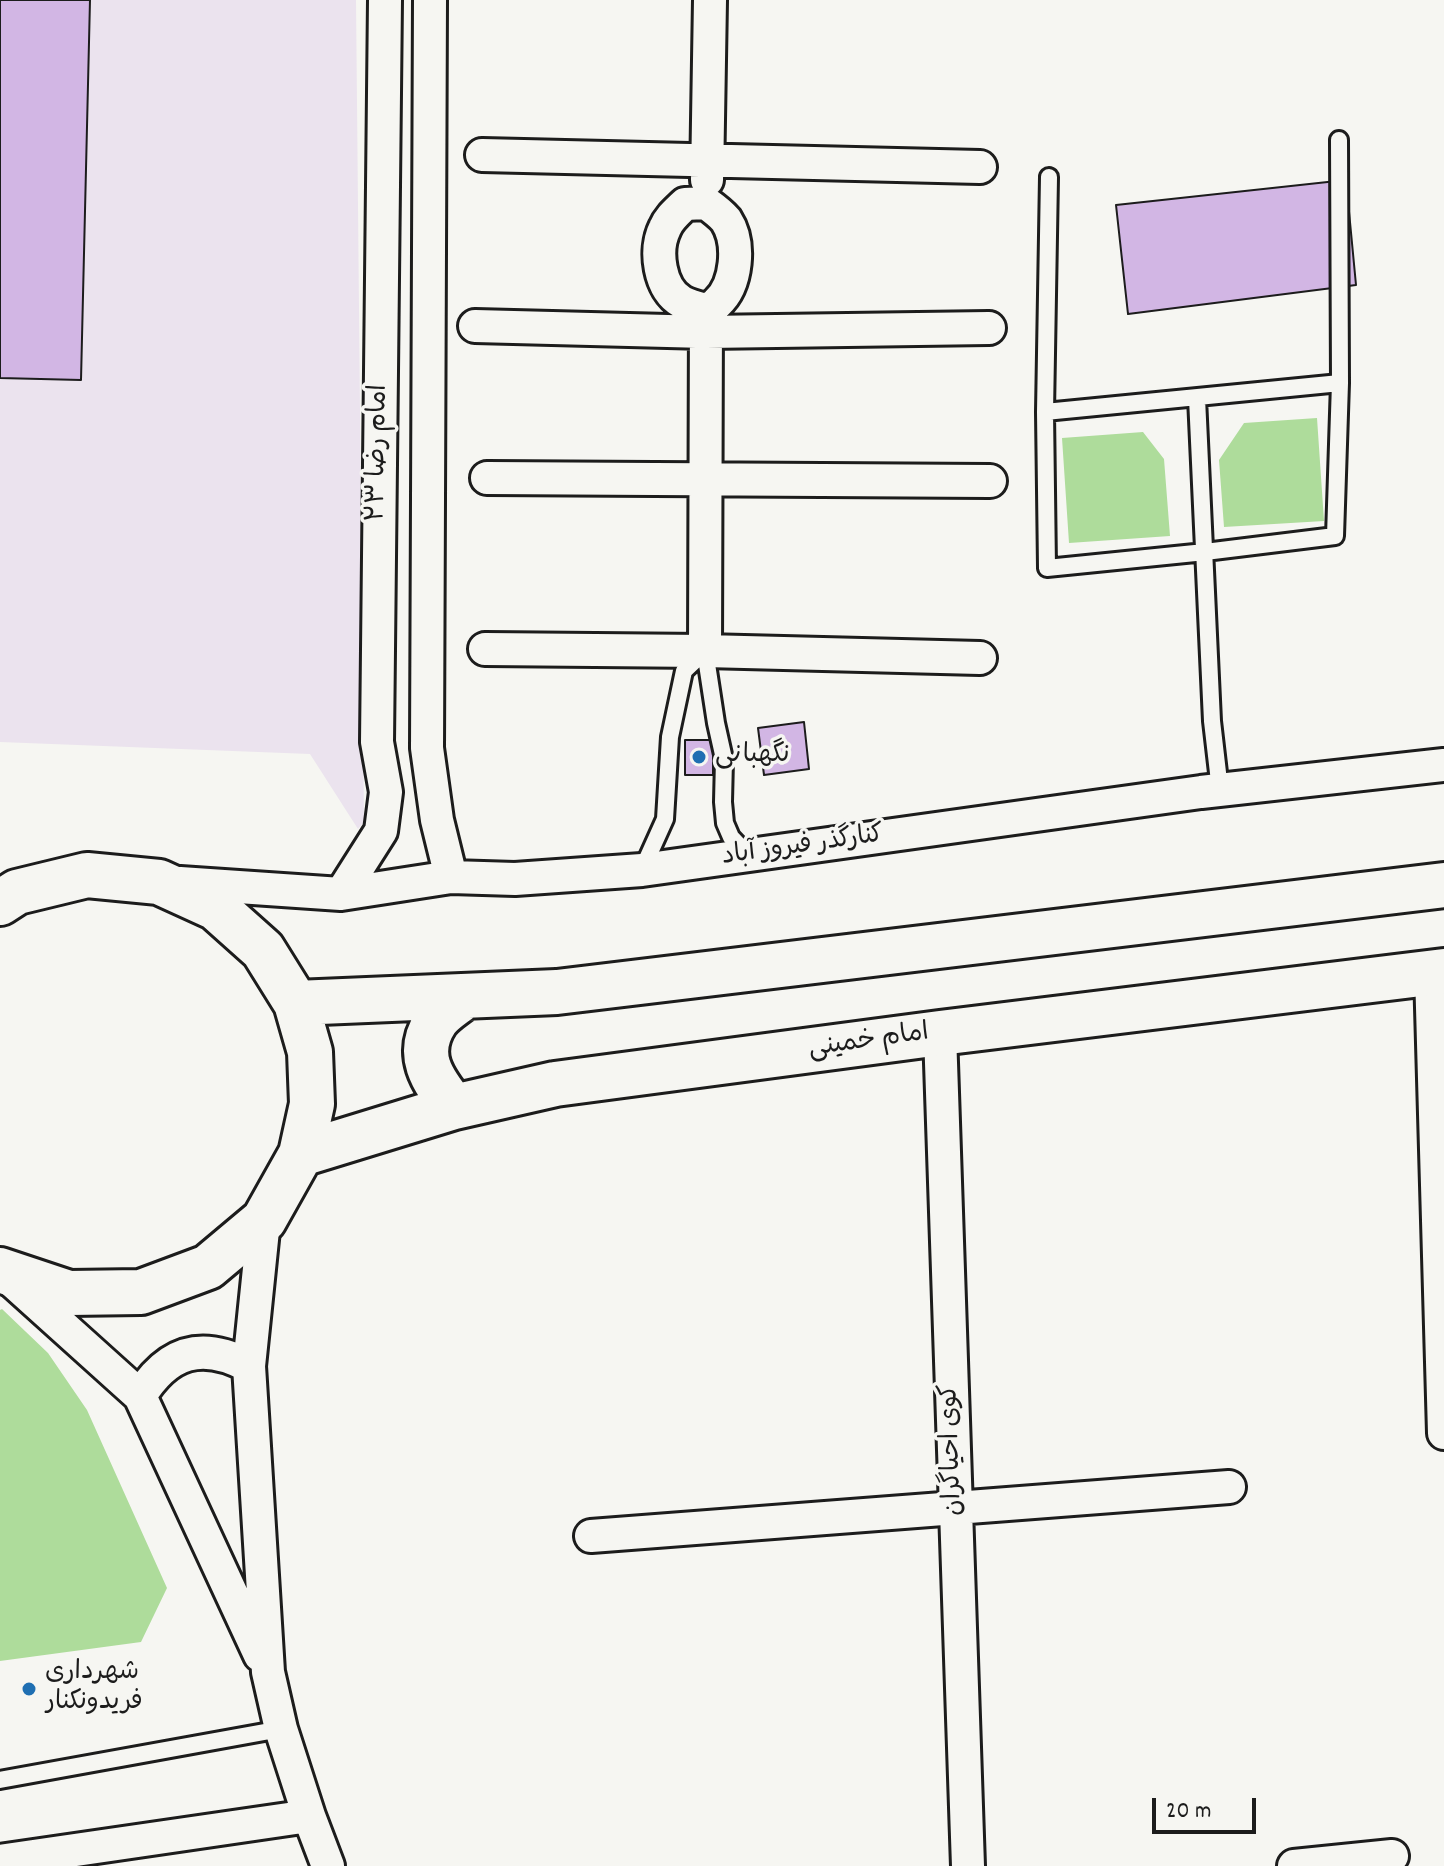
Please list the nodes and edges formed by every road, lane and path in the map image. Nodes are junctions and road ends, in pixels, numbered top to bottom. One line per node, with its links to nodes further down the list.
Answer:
1 (385, 0): 30 (street, امام رضا ۲۳)
2 (430, 0): 27 (street, امام رضا ۲۳)
3 (710, 0): 6 (street)
4 (1339, 140): 13 (lane)
5 (482, 155): 6 (street)
6 (707, 160): 7 (street); 9 (street)
7 (980, 167)
8 (1049, 177): 15 (lane)
9 (706, 203): 10 (street); 10 (street)
10 (706, 321): 11 (street); 12 (street); 17 (street)
11 (475, 326)
12 (989, 328)
13 (1340, 383): 14 (lane); 19 (lane)
14 (1197, 398): 15 (lane); 19 (lane)
15 (1045, 412): 19 (lane)
16 (487, 478): 17 (street)
17 (706, 479): 18 (street); 21 (street)
18 (990, 481)
19 (1205, 552): 24 (lane)
20 (485, 649): 21 (street)
21 (705, 651): 22 (street); 25 (lane); 26 (lane)
22 (980, 658)
23 (1444, 765): 24 (street, کنارگذر فیروز آباد)
24 (1220, 790): 25 (street, کنارگذر فیروز آباد)
25 (748, 856): 26 (street, کنارگذر فیروز آباد)
26 (642, 870): 27 (street, کنارگذر فیروز آباد)
27 (451, 877): 30 (street, کنارگذر فیروز آباد)
28 (159, 882): 30 (street, کنارگذر فیروز آباد); 31 (main road); 34 (main road)
29 (1444, 885): 33 (main road)
30 (341, 894)
31 (0, 903)
32 (1437, 972): 35 (main road, امام خمینی); 42 (street)
33 (465, 996): 34 (main road); 36 (main road)
34 (296, 1003): 37 (main road)
35 (940, 1033): 36 (main road, امام خمینی); 44 (street, کوی احیاگران)
36 (454, 1107): 37 (main road, امام خمینی)
37 (301, 1154): 38 (main road)
38 (264, 1220): 39 (main road); 40 (street)
39 (0, 1270): 41 (street)
40 (249, 1366): 41 (street); 46 (street)
41 (140, 1396): 46 (street)
42 (1444, 1433)
43 (1229, 1487): 44 (street)
44 (956, 1508): 45 (street); 53 (street, کوی احیاگران)
45 (591, 1536)
46 (268, 1672): 47 (street)
47 (281, 1729): 48 (lane); 49 (street)
48 (0, 1780)
49 (309, 1816): 51 (street); 52 (street)
50 (1392, 1856): 54 (street)
51 (0, 1861)
52 (328, 1866)
53 (968, 1866)
54 (1294, 1866)

